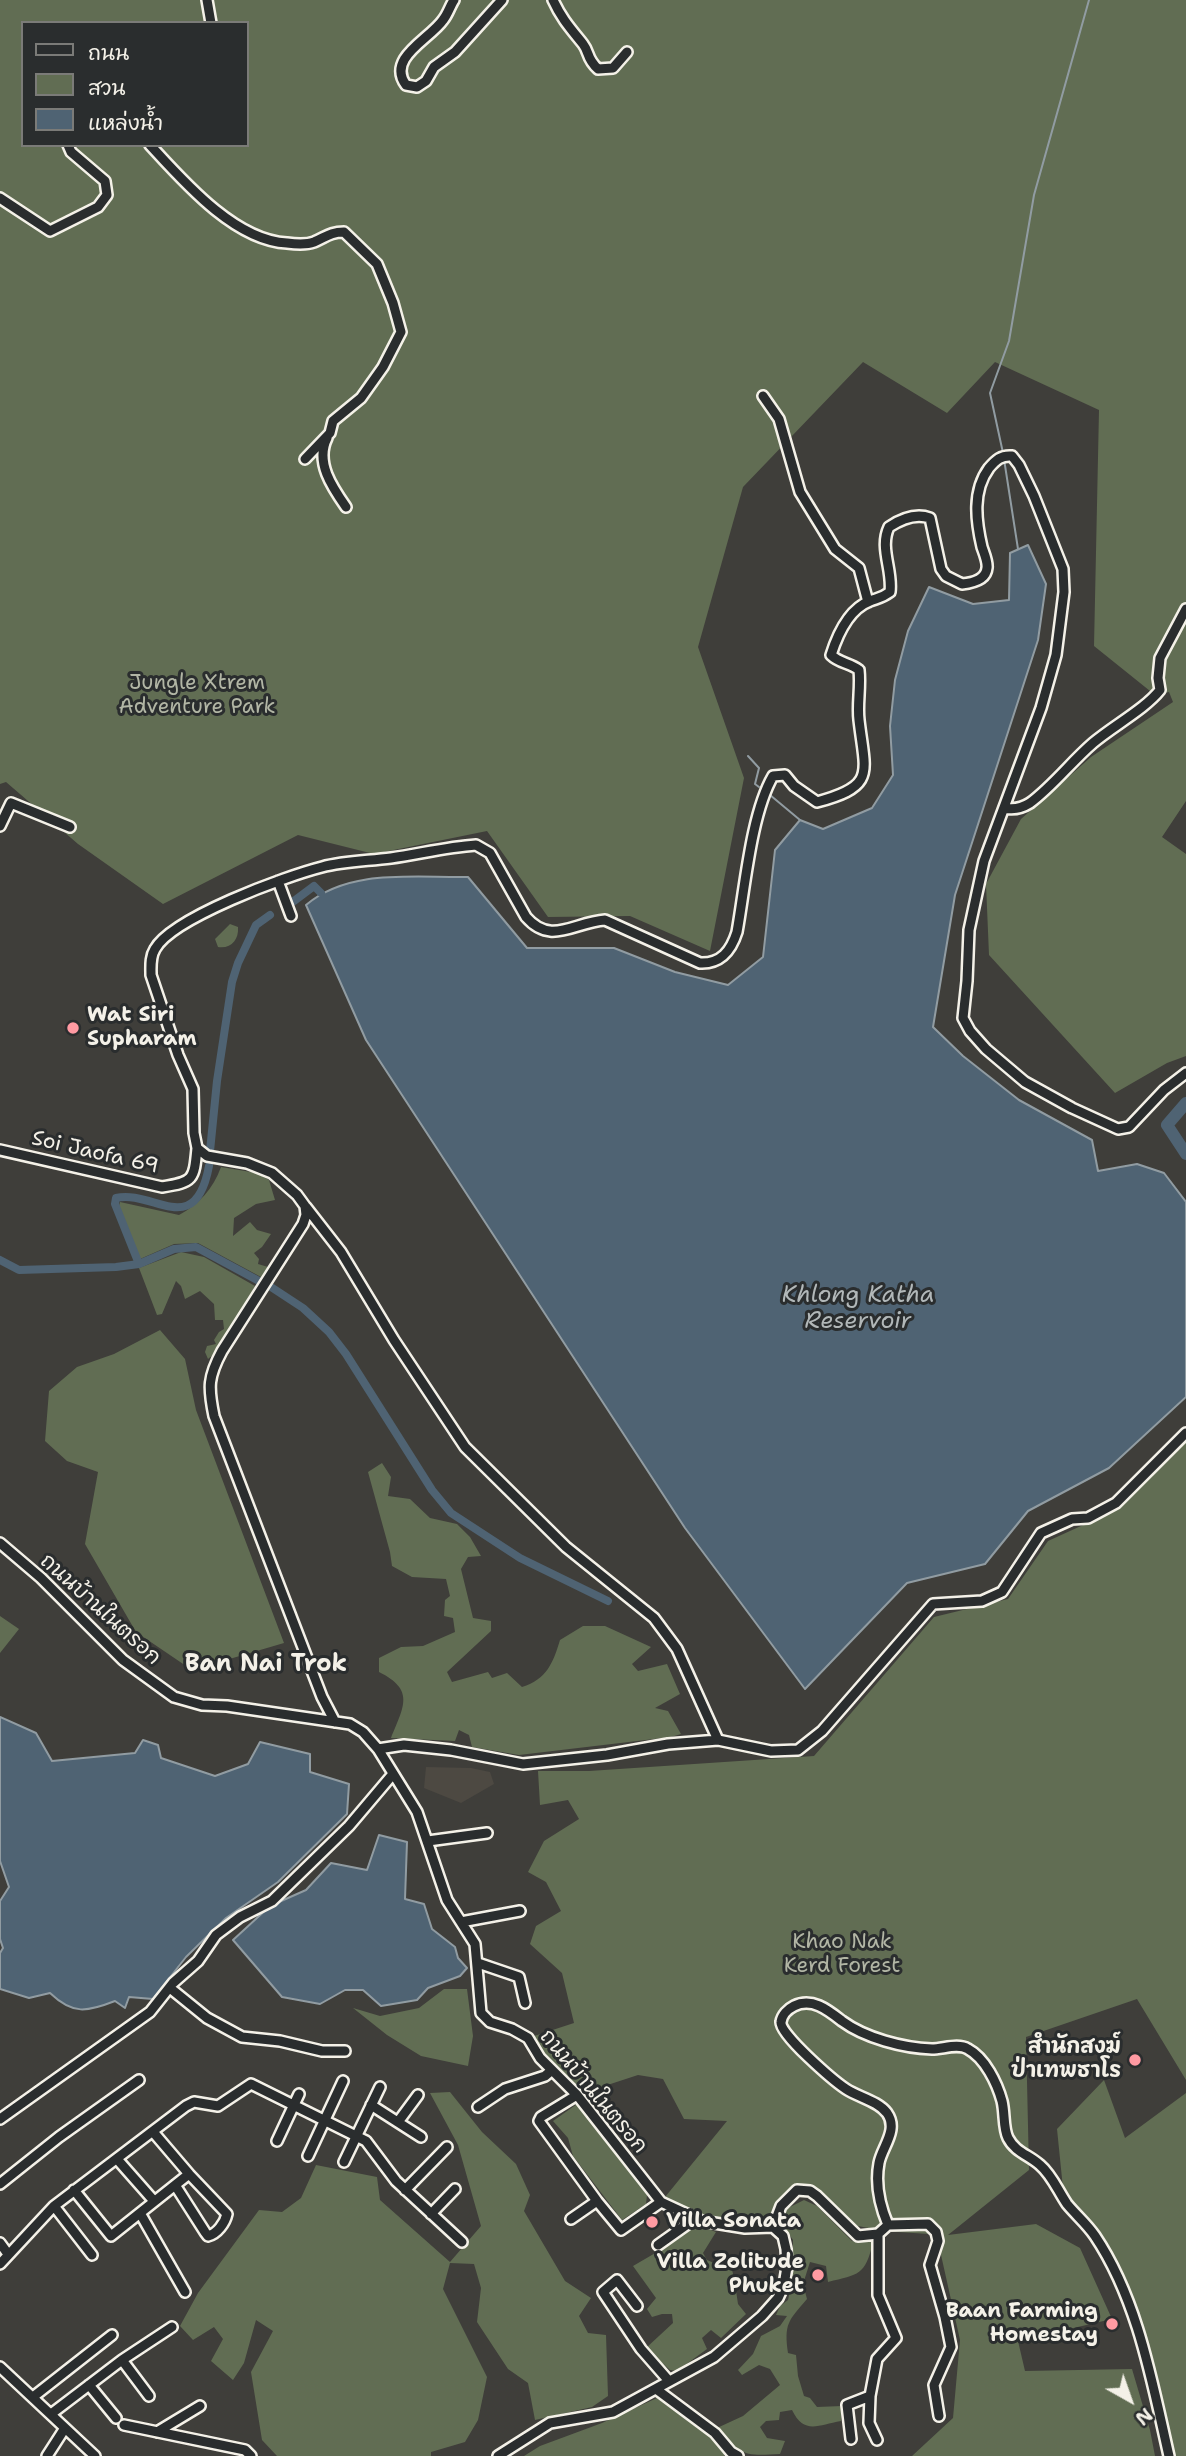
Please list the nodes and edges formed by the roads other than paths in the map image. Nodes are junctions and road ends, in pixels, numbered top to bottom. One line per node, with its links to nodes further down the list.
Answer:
1 (207, 0): 5 (street)
2 (454, 0): 3 (street)
3 (502, 0)
4 (553, 0): 6 (street)
5 (211, 21)
6 (627, 52)
7 (69, 147): 9 (street)
8 (152, 147): 11 (street)
9 (0, 198)
10 (763, 396): 14 (street)
11 (330, 433): 12 (street); 13 (street)
12 (305, 459)
13 (345, 507)
14 (868, 601): 16 (street); 19 (street)
15 (1186, 609): 16 (street)
16 (1005, 808): 21 (street)
17 (0, 826): 18 (street)
18 (70, 827)
19 (278, 881): 20 (street); 22 (street)
20 (291, 916)
21 (1186, 1073)
22 (197, 1148): 23 (street, Soi Jaofa 69); 24 (street)
23 (0, 1150)
24 (305, 1206): 27 (street); 28 (street)
25 (1186, 1433): 28 (street)
26 (0, 1543): 27 (street, ถนนบ้านในตรอก)
27 (335, 1722): 29 (street, ถนนบ้านในตรอก)
28 (718, 1740): 29 (street)
29 (377, 1749): 30 (street, ถนนบ้านในตรอก)
30 (393, 1774): 32 (street, ถนนบ้านในตรอก); 36 (street)
31 (487, 1833): 32 (street)
32 (428, 1841): 34 (street, ถนนบ้านในตรอก)
33 (520, 1911): 34 (street)
34 (461, 1922): 35 (street, ถนนบ้านในตรอก)
35 (478, 1963): 37 (street); 39 (street, ถนนบ้านในตรอก)
36 (170, 1988): 38 (street); 49 (street)
37 (525, 2003)
38 (345, 2051)
39 (552, 2070): 45 (street, ถนนบ้านในตรอก); 48 (street)
40 (139, 2080): 61 (street)
41 (343, 2081): 50 (street)
42 (380, 2087): 47 (street)
43 (299, 2094): 46 (street)
44 (418, 2095): 51 (street)
45 (577, 2095): 67 (street); 68 (street, ถนนบ้านในตรอก)
46 (294, 2104): 50 (street); 52 (street); 55 (street)
47 (372, 2105): 51 (street); 53 (street)
48 (478, 2107)
49 (0, 2119)
50 (325, 2120): 53 (street); 57 (street)
51 (398, 2122): 54 (street)
52 (155, 2133): 58 (street); 60 (street)
53 (358, 2135): 59 (street); 65 (street)
54 (421, 2137)
55 (277, 2141)
56 (447, 2147): 65 (street)
57 (308, 2156)
58 (117, 2160): 64 (street); 66 (street)
59 (344, 2162)
60 (189, 2174): 62 (street); 62 (street)
61 (0, 2184)
62 (174, 2185): 66 (street)
63 (454, 2189): 71 (street)
64 (74, 2190): 69 (street); 70 (street)
65 (405, 2190): 71 (street)
66 (153, 2200): 70 (street)
67 (597, 2201): 68 (street); 73 (street)
68 (661, 2202): 72 (street, ถนนบ้านในตรอก)
69 (54, 2206): 80 (street); 81 (street)
70 (140, 2213): 83 (street)
71 (431, 2214): 77 (street)
72 (696, 2218): 75 (street, ถนนบ้านในตรอก); 79 (street)
73 (570, 2219)
74 (888, 2225): 76 (street); 97 (street); 107 (street)
75 (773, 2227): 76 (street); 89 (street)
76 (878, 2234): 93 (street)
77 (462, 2242)
78 (0, 2243): 80 (street)
79 (658, 2245)
80 (8, 2253): 82 (street)
81 (92, 2255)
82 (0, 2264)
83 (185, 2292)
84 (637, 2306): 89 (street)
85 (172, 2327): 87 (street)
86 (112, 2335): 94 (street)
87 (122, 2360): 90 (street); 92 (street)
88 (0, 2367): 94 (street)
89 (669, 2381): 91 (street)
90 (89, 2385): 96 (street); 99 (street)
91 (656, 2389): 105 (street); 106 (street)
92 (149, 2396)
93 (870, 2396): 100 (street); 101 (street)
94 (33, 2397): 96 (street)
95 (200, 2406): 99 (street)
96 (51, 2414): 98 (street)
97 (939, 2416)
98 (65, 2428): 102 (street); 103 (street)
99 (157, 2432): 104 (street)
100 (851, 2438)
101 (877, 2440)
102 (47, 2456)
103 (95, 2456)
104 (251, 2456)
105 (498, 2456)
106 (738, 2456)
107 (1169, 2456)

